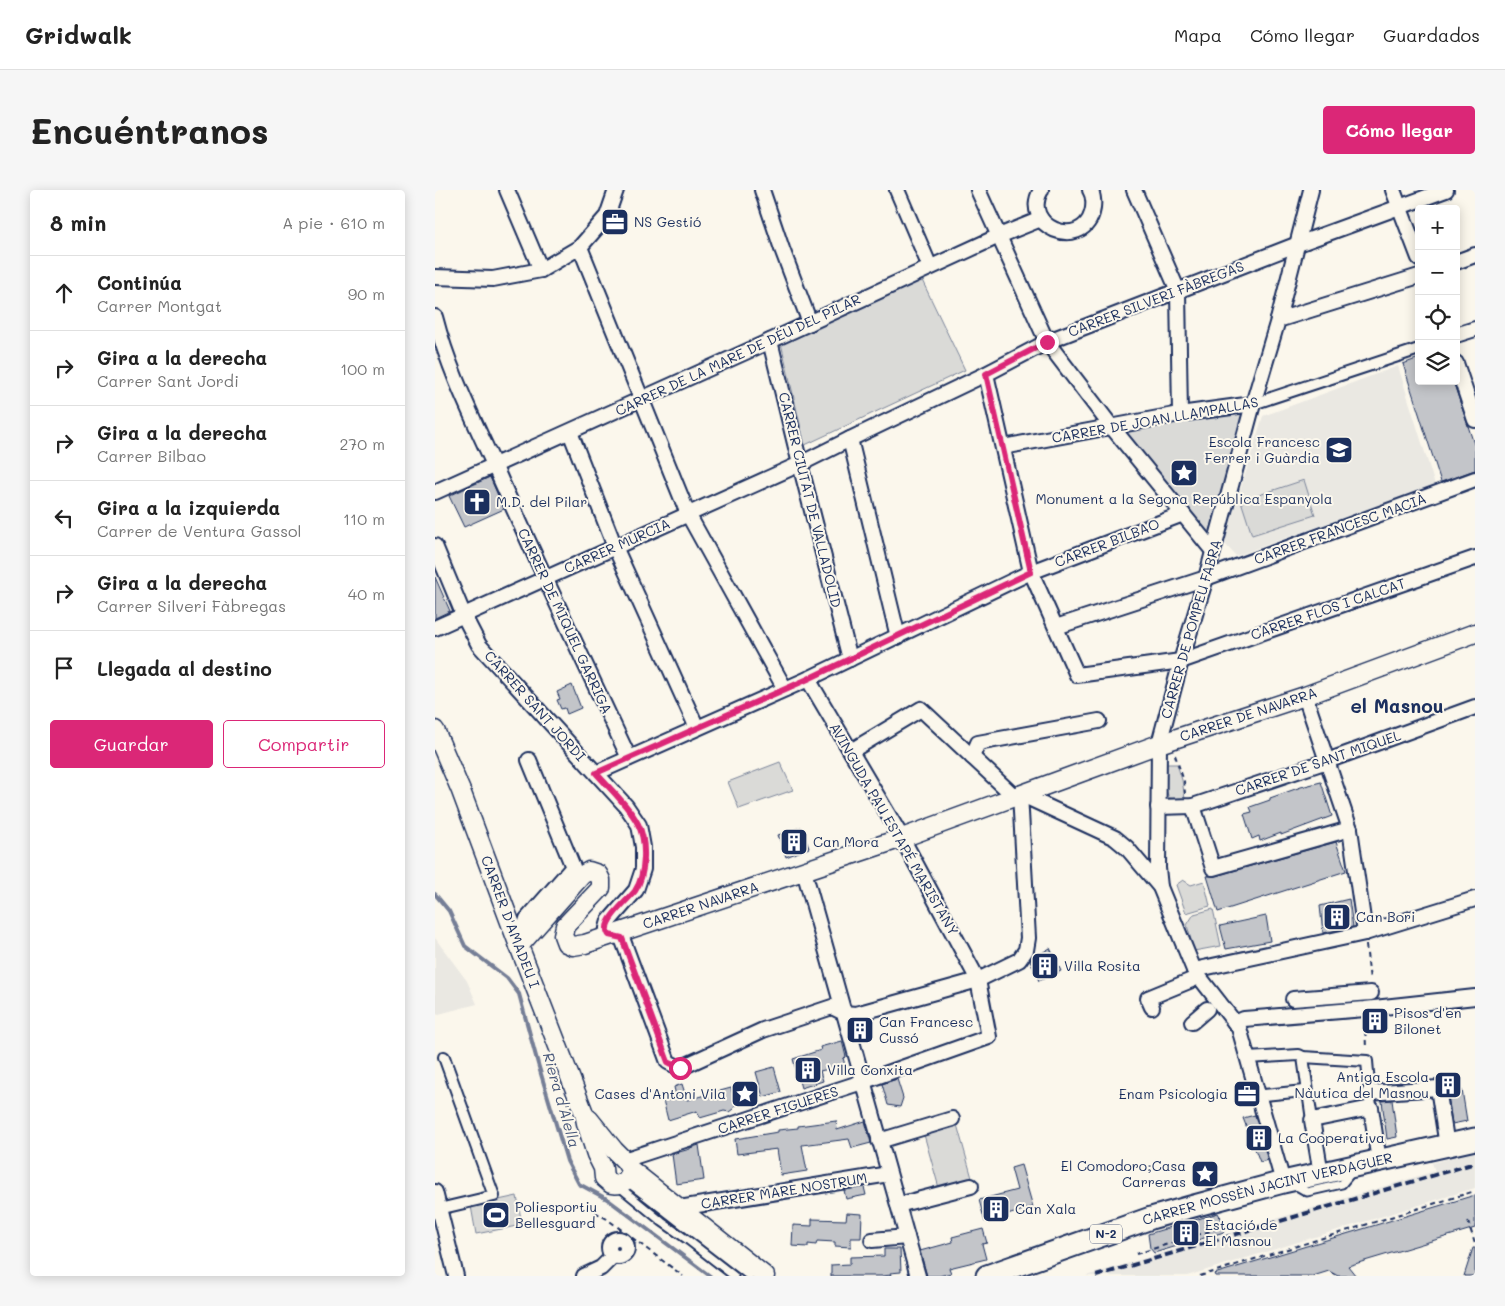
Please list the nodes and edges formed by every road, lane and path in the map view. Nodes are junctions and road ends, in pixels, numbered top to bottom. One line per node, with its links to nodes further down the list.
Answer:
1 (507, 190): 21 (street)
2 (616, 190): 16 (street)
3 (762, 190): 27 (street)
4 (897, 190): 20 (street)
5 (978, 190): 14 (street)
6 (1041, 190): 13 (street)
7 (1133, 190): 24 (street)
8 (1311, 190): 15 (street, CARRER DE POMPEU FABRA)
9 (1393, 190): 12 (street)
10 (1446, 190): 12 (street, CARRER SILVERI FÀBREGAS)
11 (1094, 191): 13 (street)
12 (1400, 207): 15 (street, CARRER SILVERI FÀBREGAS); 17 (street)
13 (1041, 219): 14 (street, CARRER DE LA MARE DE DÉU DEL PILAR)
14 (999, 236): 20 (street, CARRER DE LA MARE DE DÉU DEL PILAR); 31 (street)
15 (1298, 244): 24 (street, CARRER SILVERI FÀBREGAS); 26 (street, CARRER DE POMPEU FABRA)
16 (580, 247): 21 (street); 36 (street)
17 (1416, 250)
18 (1475, 255): 19 (street)
19 (1460, 261)
20 (930, 267): 27 (street, CARRER DE LA MARE DE DÉU DEL PILAR)
21 (541, 270): 22 (street)
22 (435, 277)
23 (1415, 277): 26 (street)
24 (1177, 291): 31 (street, CARRER SILVERI FÀBREGAS); 39 (street)
25 (435, 317): 32 (street, CARRER DE MIQUEL GARRIGA)
26 (1278, 320): 37 (street, CARRER DE POMPEU FABRA)
27 (810, 323): 30 (street, CARRER DE LA MARE DE DÉU DEL PILAR)
28 (1475, 329): 29 (street)
29 (1460, 334)
30 (770, 341): 36 (street, CARRER DE LA MARE DE DÉU DEL PILAR); 45 (street, CARRER CIUTAT DE VALLADOLID)
31 (1047, 342): 35 (street, CARRER SILVERI FÀBREGAS); 41 (street)
32 (439, 348): 46 (street, CARRER DE MIQUEL GARRIGA)
33 (1415, 349): 37 (street, CARRER DE JOAN LLAMPALLAS)
34 (1460, 373): 38 (street)
35 (986, 374): 43 (street, CARRER SILVERI FÀBREGAS); 44 (street)
36 (642, 399): 42 (street, CARRER DE LA MARE DE DÉU DEL PILAR); 49 (street)
37 (1253, 404): 39 (street, CARRER DE JOAN LLAMPALLAS); 53 (street, CARRER DE POMPEU FABRA)
38 (1473, 406): 40 (street)
39 (1180, 414): 41 (street, CARRER DE JOAN LLAMPALLAS)
40 (1475, 420)
41 (1111, 426): 44 (street, CARRER DE JOAN LLAMPALLAS); 50 (street)
42 (570, 432): 46 (street, CARRER DE LA MARE DE DÉU DEL PILAR); 52 (street)
43 (850, 438): 45 (street, CARRER SILVERI FÀBREGAS); 62 (street)
44 (1003, 447): 55 (street)
45 (800, 464): 49 (street, CARRER MURCIA); 63 (street, CARRER CIUTAT DE VALLADOLID)
46 (495, 466): 48 (street, CARRER DE LA MARE DE DÉU DEL PILAR); 57 (street, CARRER DE MIQUEL GARRIGA)
47 (1475, 480): 56 (street, CARRER FRANCESC MACIÀ)
48 (435, 492)
49 (688, 514): 52 (street, CARRER MURCIA); 66 (street)
50 (1183, 514): 53 (street); 55 (street, CARRER BILBAO)
51 (435, 546): 58 (street, CARRER SANT JORDI)
52 (615, 547): 57 (street, CARRER MURCIA); 70 (street)
53 (1213, 551): 56 (street, CARRER DE POMPEU FABRA)
54 (1475, 558): 64 (street, CARRER FLOS I CALCAT)
55 (1031, 572): 59 (street); 62 (street, CARRER BILBAO)
56 (1206, 578): 59 (street, CARRER FRANCESC MACIÀ); 64 (street, CARRER DE POMPEU FABRA)
57 (545, 579): 58 (street, CARRER MURCIA); 75 (street, CARRER DE MIQUEL GARRIGA)
58 (464, 616): 60 (street, CARRER MURCIA); 78 (street, CARRER SANT JORDI)
59 (1056, 627): 64 (street, CARRER FLOS I CALCAT)
60 (435, 628)
61 (1475, 633): 67 (street, CARRER DE NAVARRA)
62 (898, 637): 63 (street, CARRER BILBAO)
63 (850, 659): 65 (street, CARRER BILBAO)
64 (1181, 661): 72 (street, CARRER DE POMPEU FABRA)
65 (808, 679): 66 (street, CARRER BILBAO); 73 (street, AVINGUDA PAU ESTAPÉ MARISTANY)
66 (785, 689): 70 (street, CARRER BILBAO)
67 (1305, 696): 72 (street, CARRER DE NAVARRA); 77 (street)
68 (1475, 707): 77 (street, CARRER DE SANT MIQUEL)
69 (1099, 721): 74 (street)
70 (697, 728): 75 (street, CARRER BILBAO)
71 (435, 730): 89 (street, CARRER D'AMADEU I)
72 (1164, 742): 79 (street, CARRER DE NAVARRA); 80 (path); 81 (street, CARRER DE POMPEU FABRA)
73 (851, 751): 74 (street); 83 (street, AVINGUDA PAU ESTAPÉ MARISTANY)
74 (972, 757): 79 (street)
75 (629, 758): 78 (street, CARRER BILBAO)
76 (529, 760): 89 (street)
77 (1327, 761): 80 (street, CARRER DE SANT MIQUEL); 82 (street)
78 (596, 773): 88 (street, CARRER SANT JORDI)
79 (1017, 795): 83 (street, CARRER NAVARRA); 85 (street); 91 (street)
80 (1190, 806): 81 (street, CARRER DE SANT MIQUEL); 82 (street)
81 (1158, 807): 85 (street, CARRER DE POMPEU FABRA)
82 (1351, 829): 87 (street)
83 (902, 838): 84 (street, CARRER NAVARRA); 91 (street, AVINGUDA PAU ESTAPÉ MARISTANY)
84 (804, 871): 88 (street, CARRER NAVARRA); 98 (street)
85 (1160, 887): 90 (street)
86 (1475, 899): 87 (street)
87 (1365, 933): 90 (street); 92 (path)
88 (617, 935): 89 (street, CARRER NAVARRA); 98 (street)
89 (519, 946): 110 (street, CARRER D'AMADEU I)
90 (1196, 973): 95 (street); 100 (street)
91 (978, 980): 98 (street); 105 (street, CARRER FIGUERES)
92 (1371, 993): 94 (street)
93 (1475, 997): 97 (street)
94 (1293, 999)
95 (1152, 1007)
96 (1207, 1009): 99 (street)
97 (1365, 1009): 100 (street); 104 (path)
98 (844, 1012): 105 (street)
99 (1192, 1022)
100 (1235, 1022): 103 (street)
101 (444, 1057): 127 (street)
102 (1303, 1057): 103 (street); 104 (street); 112 (street)
103 (1247, 1058): 121 (street)
104 (1367, 1062): 107 (street)
105 (863, 1082): 114 (street); 118 (street, CARRER FIGUERES)
106 (1304, 1091): 108 (street)
107 (1369, 1093): 109 (street); 115 (street)
108 (1264, 1096)
109 (1371, 1108): 112 (street); 116 (street)
110 (584, 1113): 118 (street, CARRER D'AMADEU I); 118 (street, CARRER D'AMADEU I)
111 (952, 1119): 114 (street)
112 (1312, 1120): 120 (street)
113 (1475, 1139): 115 (main road, CARRER MOSSÈN JACINT VERDAGUER / N-2)
114 (879, 1141): 119 (street)
115 (1447, 1146): 116 (main road, CARRER MOSSÈN JACINT VERDAGUER / N-2)
116 (1379, 1161): 117 (main road, CARRER MOSSÈN JACINT VERDAGUER / N-2)
117 (1356, 1166): 120 (main road, CARRER MOSSÈN JACINT VERDAGUER / N-2); 121 (lane)
118 (625, 1172): 125 (street, CARRER D'AMADEU I); 140 (lane); 141 (lane)
119 (889, 1174): 125 (street, CARRER MARE NOSTRUM); 126 (street)
120 (1321, 1174): 121 (main road, CARRER MOSSÈN JACINT VERDAGUER / N-2)
121 (1286, 1182): 136 (main road, CARRER MOSSÈN JACINT VERDAGUER / N-2)
122 (971, 1186): 126 (street)
123 (435, 1192): 127 (street)
124 (1475, 1192): 144 (path)
125 (673, 1203): 142 (street, CARRER D'AMADEU I)
126 (898, 1205): 131 (street)
127 (439, 1209): 137 (street)
128 (595, 1212): 134 (path)
129 (1220, 1216): 135 (path)
130 (1468, 1221): 133 (path)
131 (907, 1236): 132 (street); 143 (street)
132 (872, 1240)
133 (1475, 1244)
134 (632, 1245): 138 (street); 139 (path)
135 (1136, 1254)
136 (996, 1273)
137 (456, 1276)
138 (584, 1276)
139 (683, 1276)
140 (734, 1276)
141 (749, 1276)
142 (765, 1276)
143 (918, 1276)
144 (1199, 1276)

